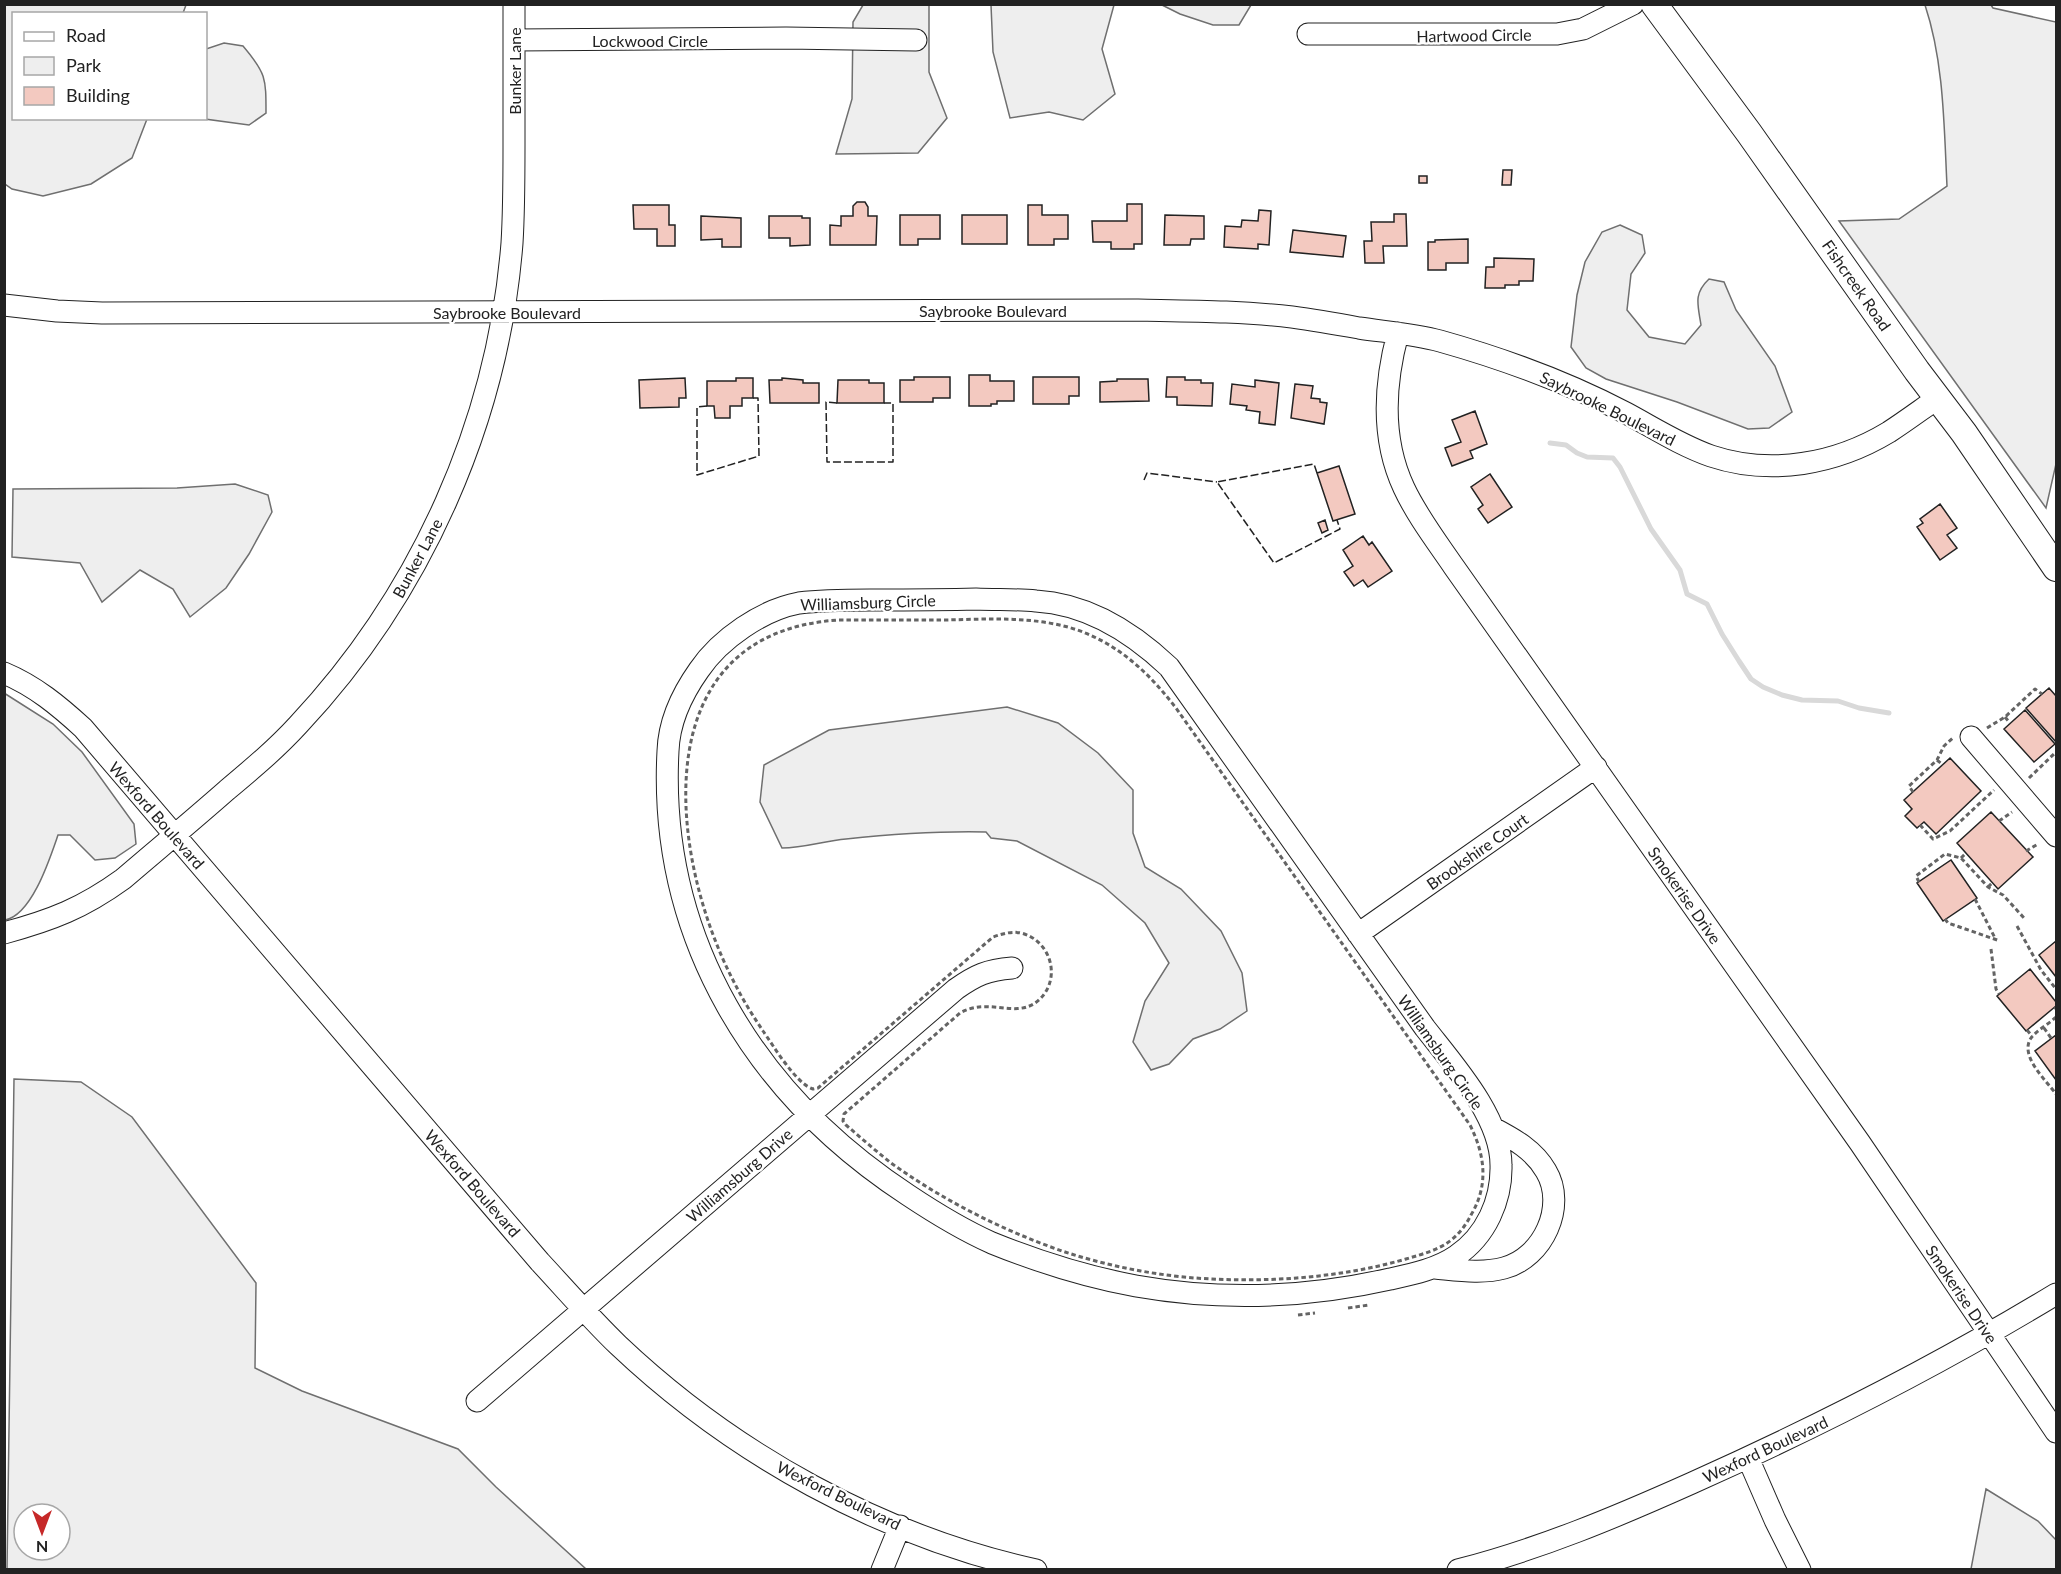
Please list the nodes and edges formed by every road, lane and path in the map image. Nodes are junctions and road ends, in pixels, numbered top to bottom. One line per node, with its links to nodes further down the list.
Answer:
1 (514, 4): 5 (street, Bunker Lane)
2 (1634, 4): 4 (street, Hartwood Circle)
3 (1654, 4): 10 (main road, Fishcreek Road)
4 (1308, 34)
5 (514, 40): 6 (street, Lockwood Circle); 8 (street, Bunker Lane)
6 (916, 40)
7 (4, 305): 8 (street, Saybrooke Boulevard)
8 (503, 312): 9 (street, Saybrooke Boulevard); 28 (street, Bunker Lane)
9 (1398, 333): 10 (street, Saybrooke Boulevard); 22 (street, Smokerise Drive)
10 (1938, 398): 11 (main road, Fishcreek Road)
11 (2056, 568)
12 (4, 673): 28 (street, Wexford Boulevard)
13 (2042, 694): 14 (path)
14 (2005, 717): 15 (path); 16 (path)
15 (2010, 723)
16 (1964, 736): 19 (path); 23 (street)
17 (2056, 752): 20 (path)
18 (2040, 757): 20 (path)
19 (1938, 760): 21 (path); 24 (path)
20 (2045, 763): 23 (path)
21 (1942, 765)
22 (1596, 767): 40 (street, Brookshire Court); 61 (street, Smokerise Drive)
23 (2011, 784): 27 (path); 29 (street)
24 (1913, 792)
25 (1920, 825): 27 (path)
26 (1946, 825): 27 (path)
27 (1950, 831)
28 (174, 836): 39 (street, Bunker Lane); 57 (street, Wexford Boulevard)
29 (2056, 836)
30 (1966, 853): 31 (path)
31 (1960, 858): 32 (path); 34 (path)
32 (1919, 882)
33 (1993, 882): 34 (path)
34 (1988, 887): 37 (path)
35 (1975, 899): 36 (path)
36 (1946, 919)
37 (2025, 919)
38 (2017, 926): 43 (path)
39 (4, 933)
40 (1358, 934): 52 (street, Williamsburg Circle); 53 (street, Williamsburg Circle)
41 (1991, 949): 44 (path)
42 (1012, 968): 52 (street, Williamsburg Drive)
43 (2056, 989)
44 (1999, 994)
45 (2056, 1017): 46 (path)
46 (2043, 1028): 48 (path); 49 (path)
47 (2027, 1030): 48 (path)
48 (2032, 1036): 51 (path)
49 (2051, 1038)
50 (813, 1089): 50 (path)
51 (2056, 1094)
52 (808, 1116): 54 (street, Williamsburg Circle); 57 (street, Williamsburg Drive)
53 (1493, 1128): 54 (street, Williamsburg Circle); 54 (street)
54 (1432, 1268)
55 (2056, 1294): 61 (street, Wexford Boulevard)
56 (1370, 1305): 58 (path)
57 (583, 1308): 62 (street, Williamsburg Drive); 65 (street, Wexford Boulevard)
58 (1338, 1310)
59 (1316, 1313): 60 (path)
60 (1293, 1315)
61 (1989, 1335): 63 (street, Smokerise Drive); 64 (street, Wexford Boulevard)
62 (477, 1401)
63 (2056, 1432)
64 (1748, 1458): 68 (street, Wexford Boulevard); 69 (street)
65 (900, 1526): 66 (street); 67 (street, Wexford Boulevard)
66 (882, 1569)
67 (1035, 1569)
68 (1458, 1569)
69 (1800, 1569)

